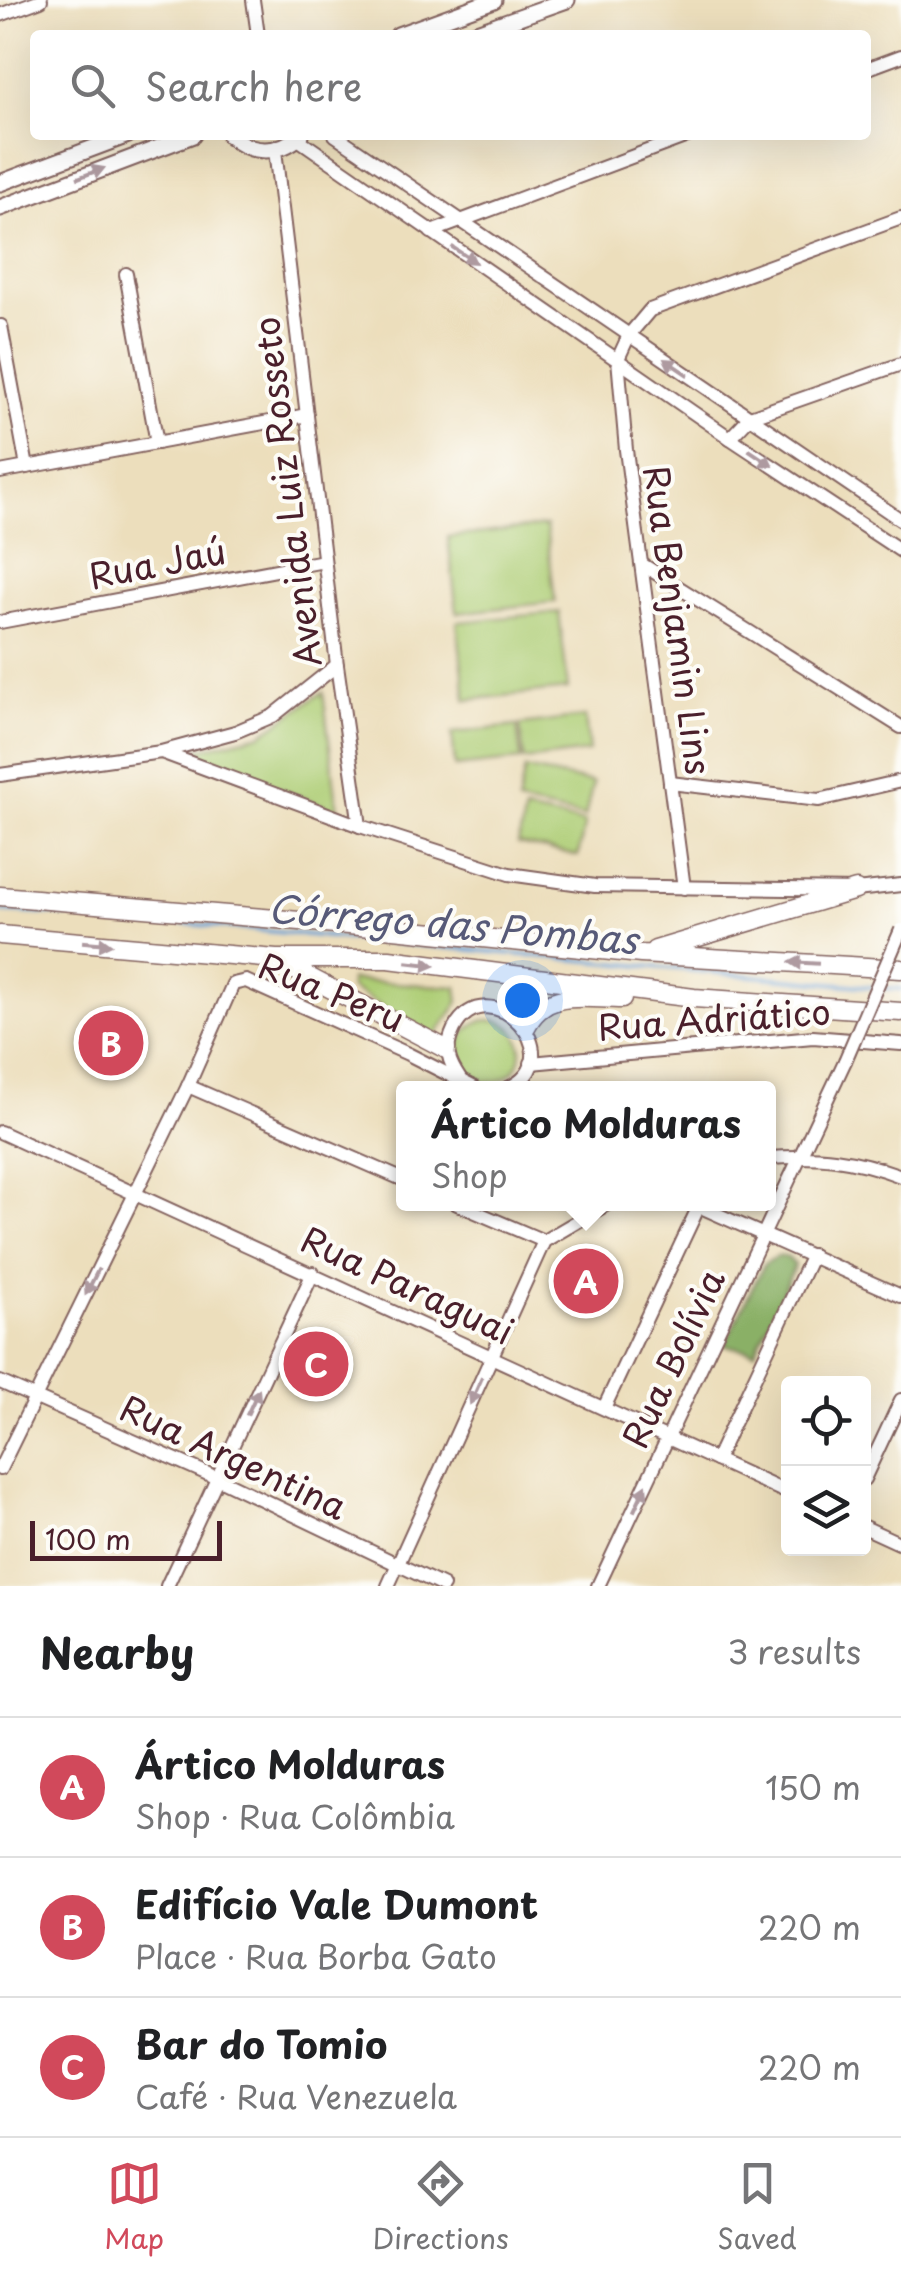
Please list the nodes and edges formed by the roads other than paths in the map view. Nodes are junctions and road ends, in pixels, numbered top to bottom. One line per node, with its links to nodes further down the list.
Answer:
1 (41, 0): 5 (street)
2 (253, 0): 6 (street)
3 (494, 0): 7 (main road)
4 (566, 0): 8 (main road)
5 (0, 16)
6 (257, 30)
7 (412, 30)
8 (482, 30)
9 (901, 56): 10 (street)
10 (871, 67)
11 (114, 140): 20 (main road)
12 (180, 140): 22 (main road, one-way to 12)
13 (236, 140): 18 (main road)
14 (293, 140): 18 (main road)
15 (303, 140): 21 (street)
16 (342, 140): 19 (street)
17 (676, 140): 24 (street)
18 (275, 150): 31 (street, Avenida Luiz Rosseto)
19 (393, 174): 21 (street); 24 (street)
20 (0, 182)
21 (377, 194): 25 (street)
22 (0, 208)
23 (901, 218): 28 (street)
24 (460, 220): 25 (street); 28 (street)
25 (431, 232): 29 (street, one-way to 29)
26 (126, 274): 34 (street)
27 (1, 326): 35 (street)
28 (629, 335): 29 (street); 32 (street, one-way to 28)
29 (618, 359): 33 (street); 40 (street, Rua Benjamin Lins)
30 (901, 364): 32 (street)
31 (307, 414): 34 (street); 39 (street, Avenida Luiz Rosseto)
32 (750, 417): 33 (street); 37 (street)
33 (730, 438): 38 (street, one-way to 38)
34 (157, 443): 35 (street)
35 (27, 467): 36 (street)
36 (0, 472)
37 (901, 520)
38 (901, 552)
39 (324, 561): 41 (street, Rua Jaú); 42 (street, Avenida Luiz Rosseto)
40 (643, 565): 43 (street); 47 (street, Rua Benjamin Lins)
41 (0, 622)
42 (337, 666): 44 (street); 48 (street, Avenida Luiz Rosseto)
43 (901, 727)
44 (161, 752): 45 (street); 48 (street)
45 (0, 775)
46 (901, 782): 47 (street)
47 (670, 783): 50 (street, Rua Benjamin Lins)
48 (360, 826): 50 (street)
49 (901, 885): 51 (street)
50 (684, 888): 51 (street)
51 (856, 890): 55 (highway)
52 (4, 895): 55 (highway)
53 (901, 930): 70 (street, Rua Bolívia, bridge)
54 (0, 934): 56 (highway, one-way to 56)
55 (642, 954): 57 (highway, one-way to 55)
56 (276, 959): 58 (highway, one-way to 58); 62 (highway)
57 (901, 969)
58 (694, 998): 59 (highway); 60 (highway)
59 (901, 1012)
60 (526, 1027): 62 (street); 64 (street)
61 (901, 1044): 64 (street, Rua Adriático)
62 (446, 1050): 63 (street, Rua Peru); 66 (street)
63 (408, 1054): 65 (street, Rua Peru); 68 (street, Rua Peru)
64 (531, 1063): 67 (street)
65 (460, 1081)
66 (461, 1081)
67 (518, 1081)
68 (188, 1086): 73 (street); 74 (street)
69 (0, 1132): 74 (street, Rua Paraguai)
70 (801, 1156): 71 (street); 72 (street); 75 (street, Rua Bolívia)
71 (776, 1158)
72 (901, 1176)
73 (396, 1177)
74 (135, 1194): 84 (street, Rua Paraguai); 88 (street, one-way to 88)
75 (776, 1208)
76 (473, 1211): 82 (street)
77 (595, 1211): 82 (street)
78 (693, 1211): 90 (street)
79 (711, 1211): 81 (street)
80 (775, 1211): 81 (street, Rua Bolívia)
81 (764, 1233): 83 (street); 91 (street, Rua Bolívia)
82 (544, 1242): 86 (street)
83 (812, 1255): 85 (street); 92 (street)
84 (313, 1273): 86 (street, Rua Paraguai); 95 (street, one-way to 84)
85 (901, 1296)
86 (492, 1355): 90 (street, Rua Paraguai); 99 (street, one-way to 99)
87 (0, 1382): 88 (street, Rua Argentina)
88 (33, 1398): 94 (street); 95 (street, Rua Argentina)
89 (901, 1400): 93 (street)
90 (604, 1408): 91 (street, Rua Paraguai)
91 (668, 1437): 92 (street, Rua Paraguai); 103 (street, Rua Bolívia, one-way to 91)
92 (716, 1460): 96 (street, Rua Paraguai)
93 (870, 1466)
94 (0, 1469)
95 (217, 1478): 99 (street, Rua Argentina); 100 (street)
96 (781, 1490)
97 (871, 1530): 98 (street)
98 (901, 1544)
99 (398, 1565): 101 (street); 102 (street, Rua Argentina)
100 (167, 1586)
101 (388, 1586)
102 (443, 1586)
103 (598, 1586)

